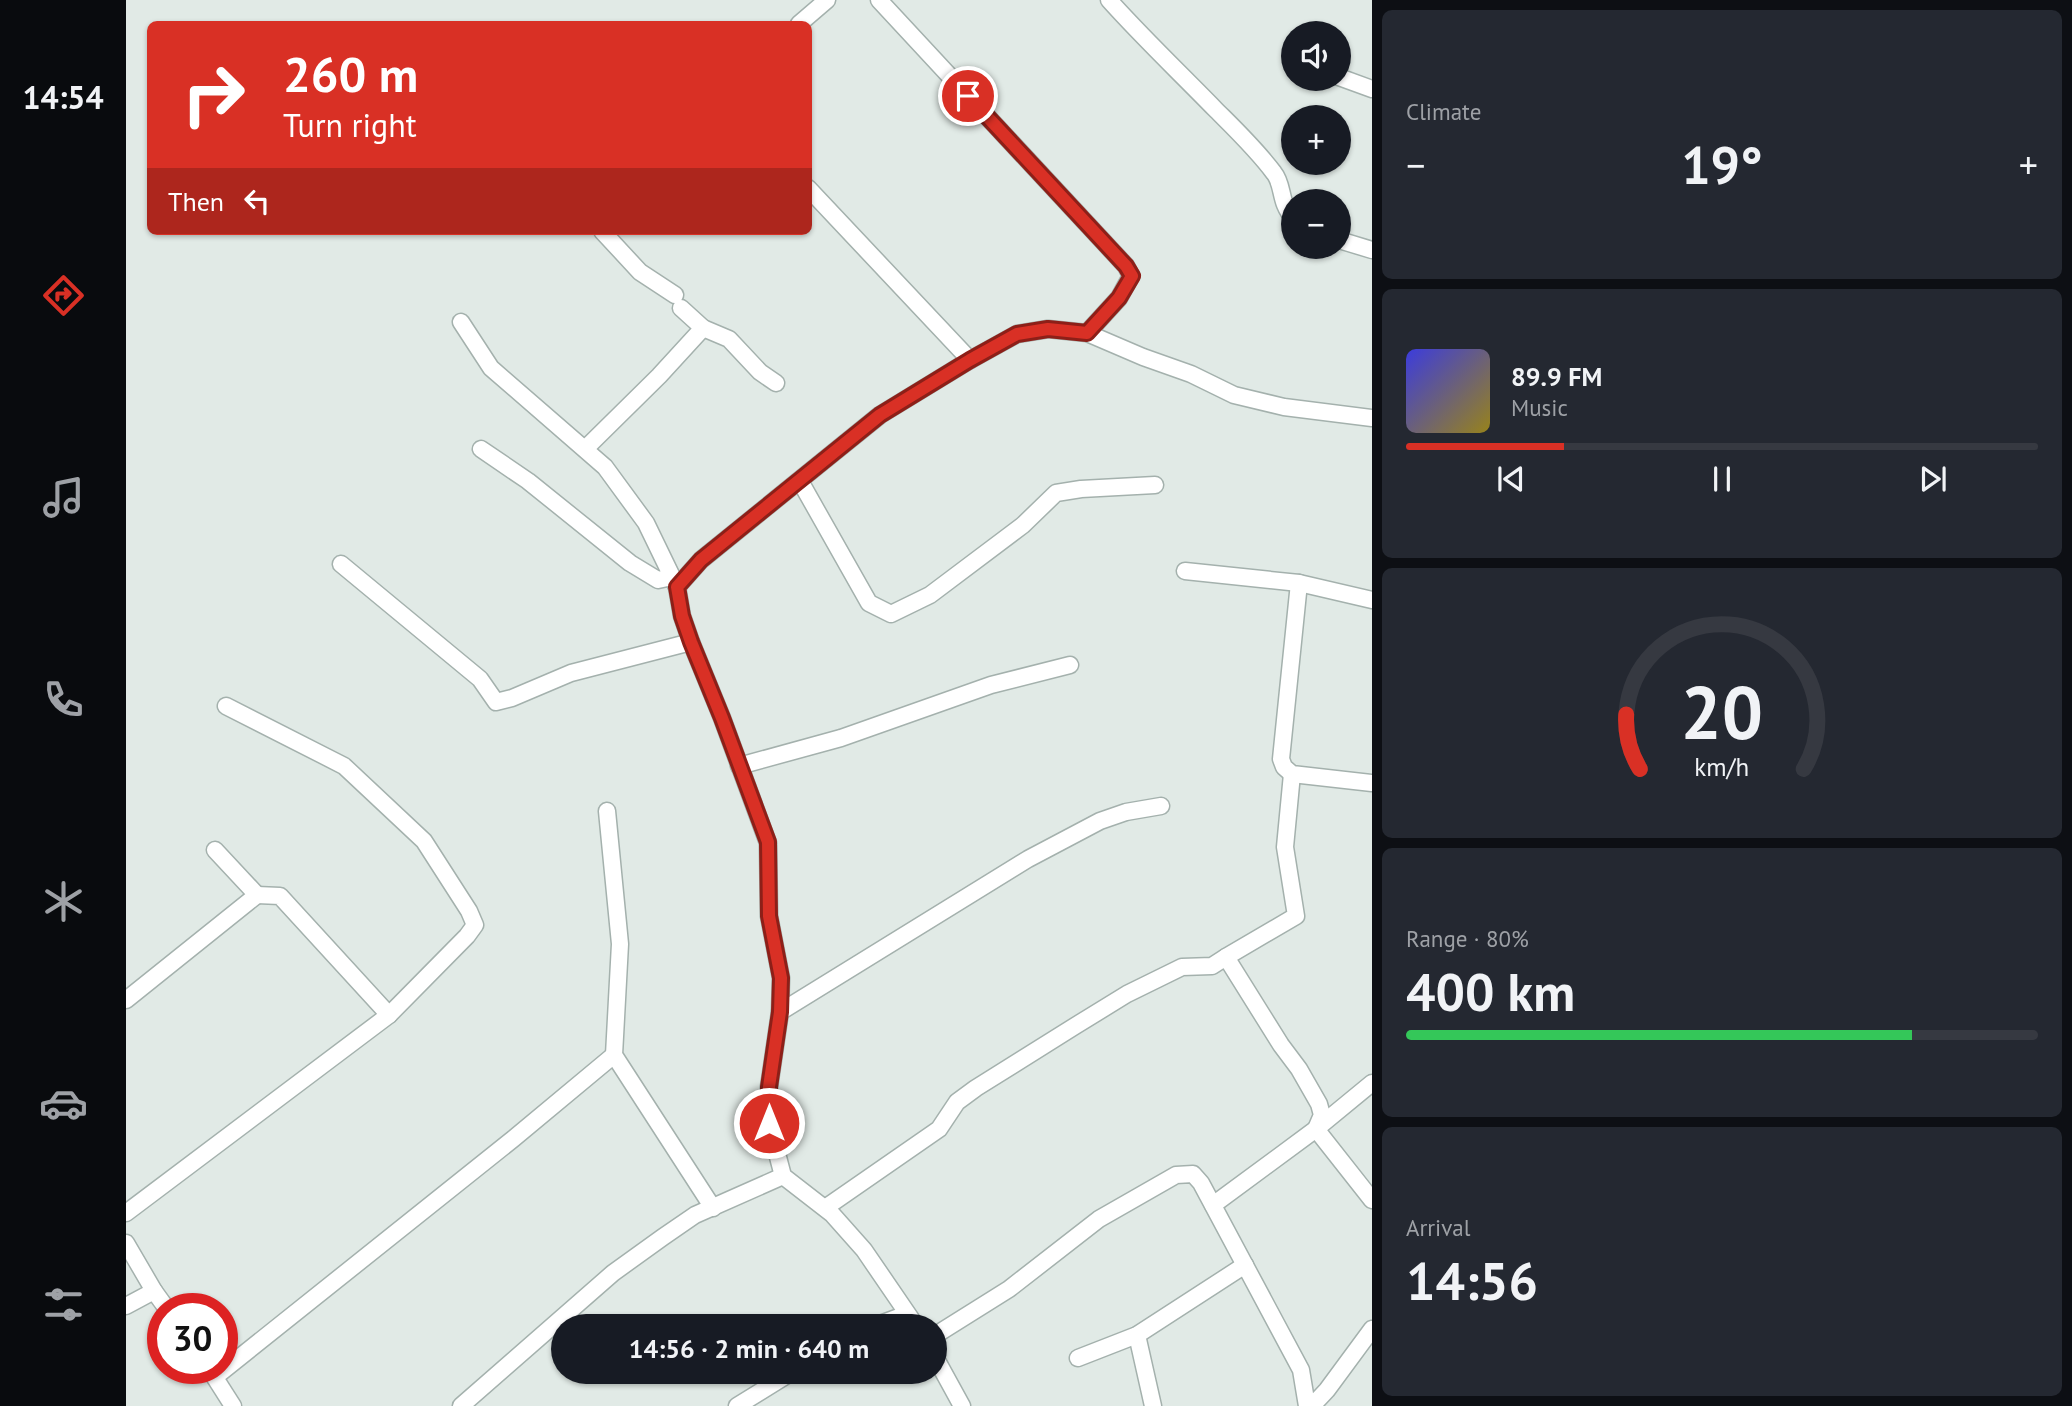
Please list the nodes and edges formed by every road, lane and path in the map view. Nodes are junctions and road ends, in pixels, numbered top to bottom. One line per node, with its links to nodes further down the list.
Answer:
1 (827, 0): 4 (street)
2 (878, 0): 14 (street)
3 (1109, 0): 8 (street)
4 (802, 21)
5 (1351, 81): 6 (street)
6 (1372, 89)
7 (812, 192): 15 (street)
8 (1281, 194)
9 (606, 235): 13 (street)
10 (1351, 244): 11 (street)
11 (1372, 250)
12 (461, 322): 19 (street)
13 (703, 328): 16 (street); 19 (street)
14 (1087, 333): 15 (street); 17 (street)
15 (970, 360): 20 (street)
16 (776, 383)
17 (1372, 418)
18 (481, 449): 24 (street)
19 (585, 449): 24 (street)
20 (800, 481): 21 (street); 24 (street)
21 (1155, 485)
22 (341, 564): 27 (street)
23 (1185, 571): 25 (street)
24 (675, 582): 27 (street)
25 (1300, 583): 26 (street); 31 (street)
26 (1372, 600)
27 (691, 642): 30 (street)
28 (1070, 665): 30 (street)
29 (226, 706): 40 (street)
30 (739, 766): 39 (street)
31 (1292, 774): 32 (street); 37 (street)
32 (1372, 783)
33 (1161, 806): 39 (street)
34 (607, 811): 41 (street)
35 (215, 850): 36 (street)
36 (257, 895): 38 (street); 40 (street)
37 (1226, 957): 43 (street); 48 (street)
38 (126, 1000)
39 (780, 1012): 44 (street)
40 (389, 1014): 49 (street)
41 (614, 1055): 47 (street); 58 (street)
42 (1372, 1083): 43 (street)
43 (1316, 1129): 45 (street); 46 (street)
44 (783, 1176): 47 (street); 48 (street)
45 (1372, 1200)
46 (1213, 1205): 51 (street); 55 (street)
47 (713, 1208): 64 (street)
48 (825, 1208): 54 (street)
49 (126, 1213)
50 (126, 1243): 52 (street)
51 (1245, 1265): 57 (street); 68 (street)
52 (154, 1291): 53 (street)
53 (126, 1306)
54 (908, 1314)
55 (947, 1328)
56 (1372, 1329): 69 (street)
57 (1138, 1335): 59 (street); 67 (street)
58 (238, 1353)
59 (1078, 1358)
60 (947, 1379): 66 (street)
61 (219, 1384): 63 (street)
62 (773, 1384): 65 (street)
63 (233, 1406)
64 (461, 1406)
65 (737, 1406)
66 (962, 1406)
67 (1153, 1406)
68 (1307, 1406)
69 (1312, 1406)

